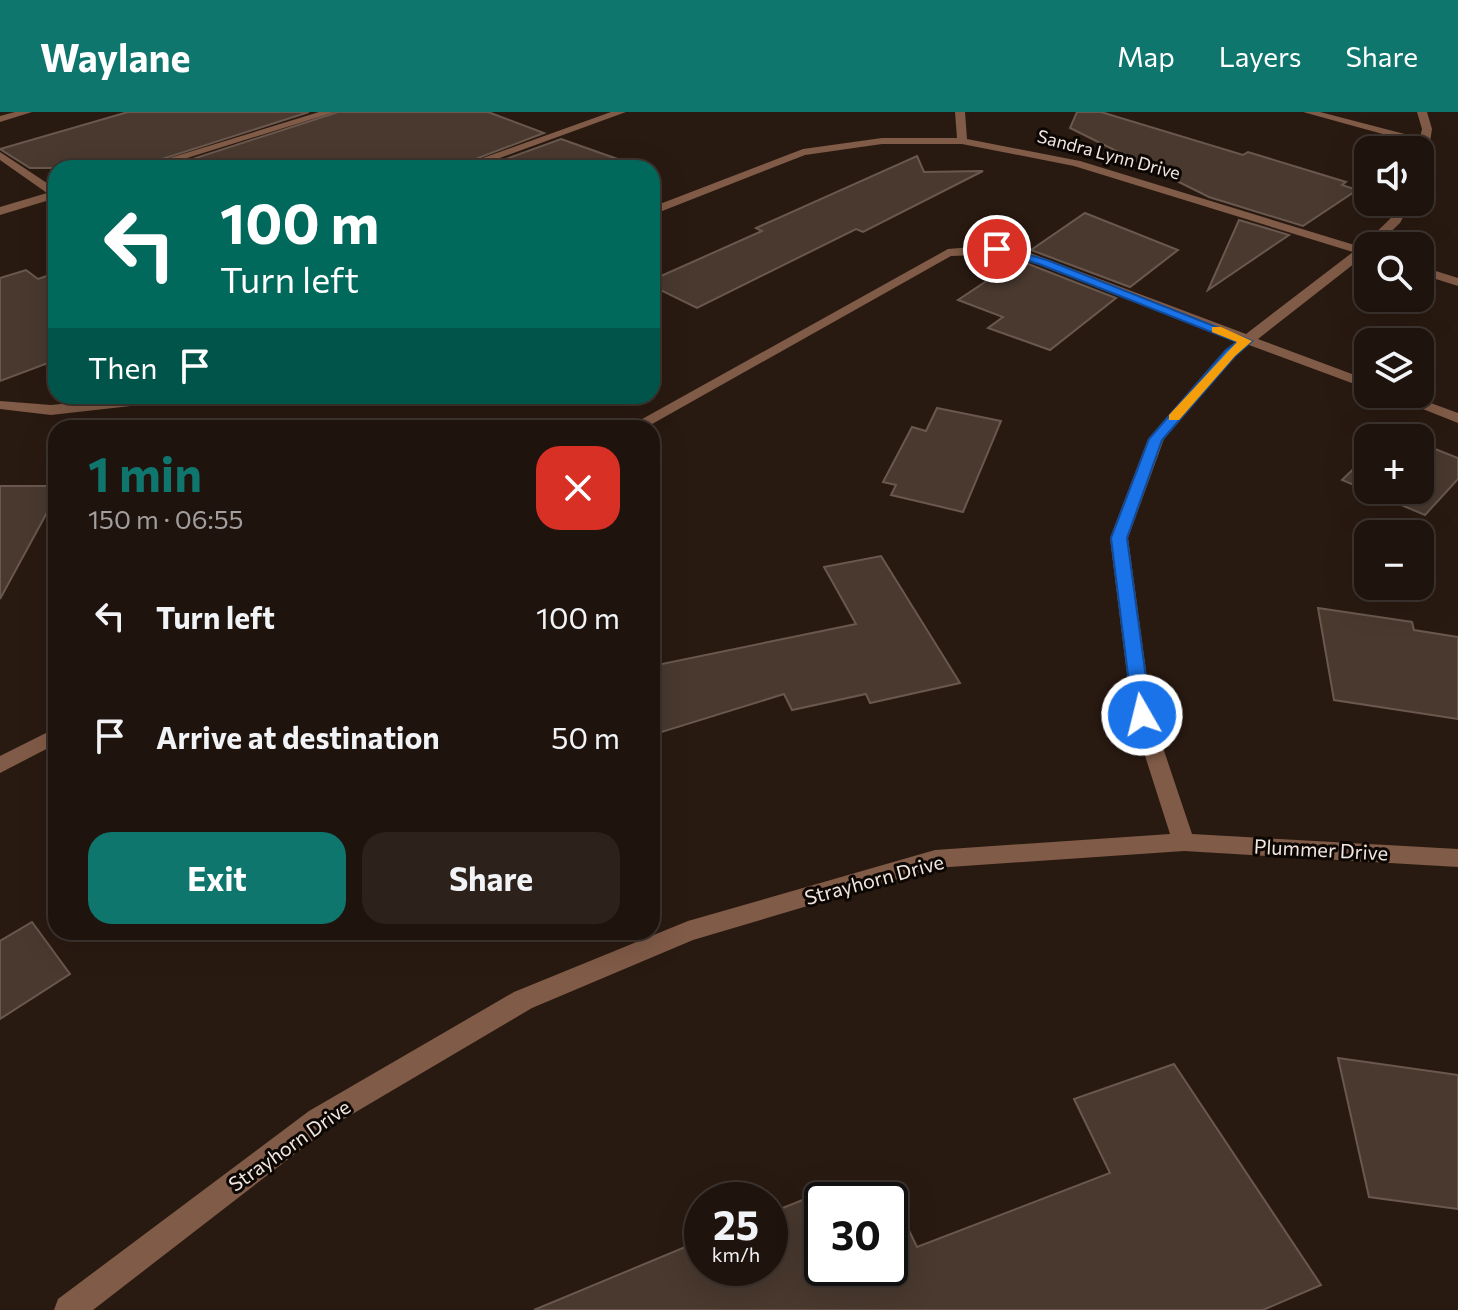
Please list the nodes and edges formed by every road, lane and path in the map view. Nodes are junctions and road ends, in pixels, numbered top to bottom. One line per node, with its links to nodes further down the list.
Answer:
1 (27, 112): 7 (street)
2 (330, 112): 12 (street)
3 (621, 112): 13 (street)
4 (960, 112): 10 (street)
5 (1308, 112): 8 (street)
6 (1422, 112): 9 (street)
7 (0, 119)
8 (1402, 136)
9 (1426, 136)
10 (962, 141): 16 (street, Sandra Lynn Drive); 20 (street, Sandra Lynn Drive)
11 (0, 155): 14 (street)
12 (170, 160)
13 (484, 160)
14 (48, 188)
15 (48, 196): 17 (street)
16 (660, 208)
17 (0, 211)
18 (1398, 216): 19 (street)
19 (1384, 232)
20 (1354, 246)
21 (1354, 260): 24 (street)
22 (1434, 274): 23 (street)
23 (1458, 282)
24 (1246, 341): 25 (street); 30 (street); 33 (street)
25 (1354, 380)
26 (108, 404): 27 (street)
27 (0, 405)
28 (1430, 408): 29 (street)
29 (1458, 418)
30 (648, 420)
31 (48, 739): 32 (street)
32 (0, 765)
33 (1184, 842): 34 (street, Plummer Drive); 35 (street, Strayhorn Drive)
34 (1458, 858)
35 (69, 1310)

